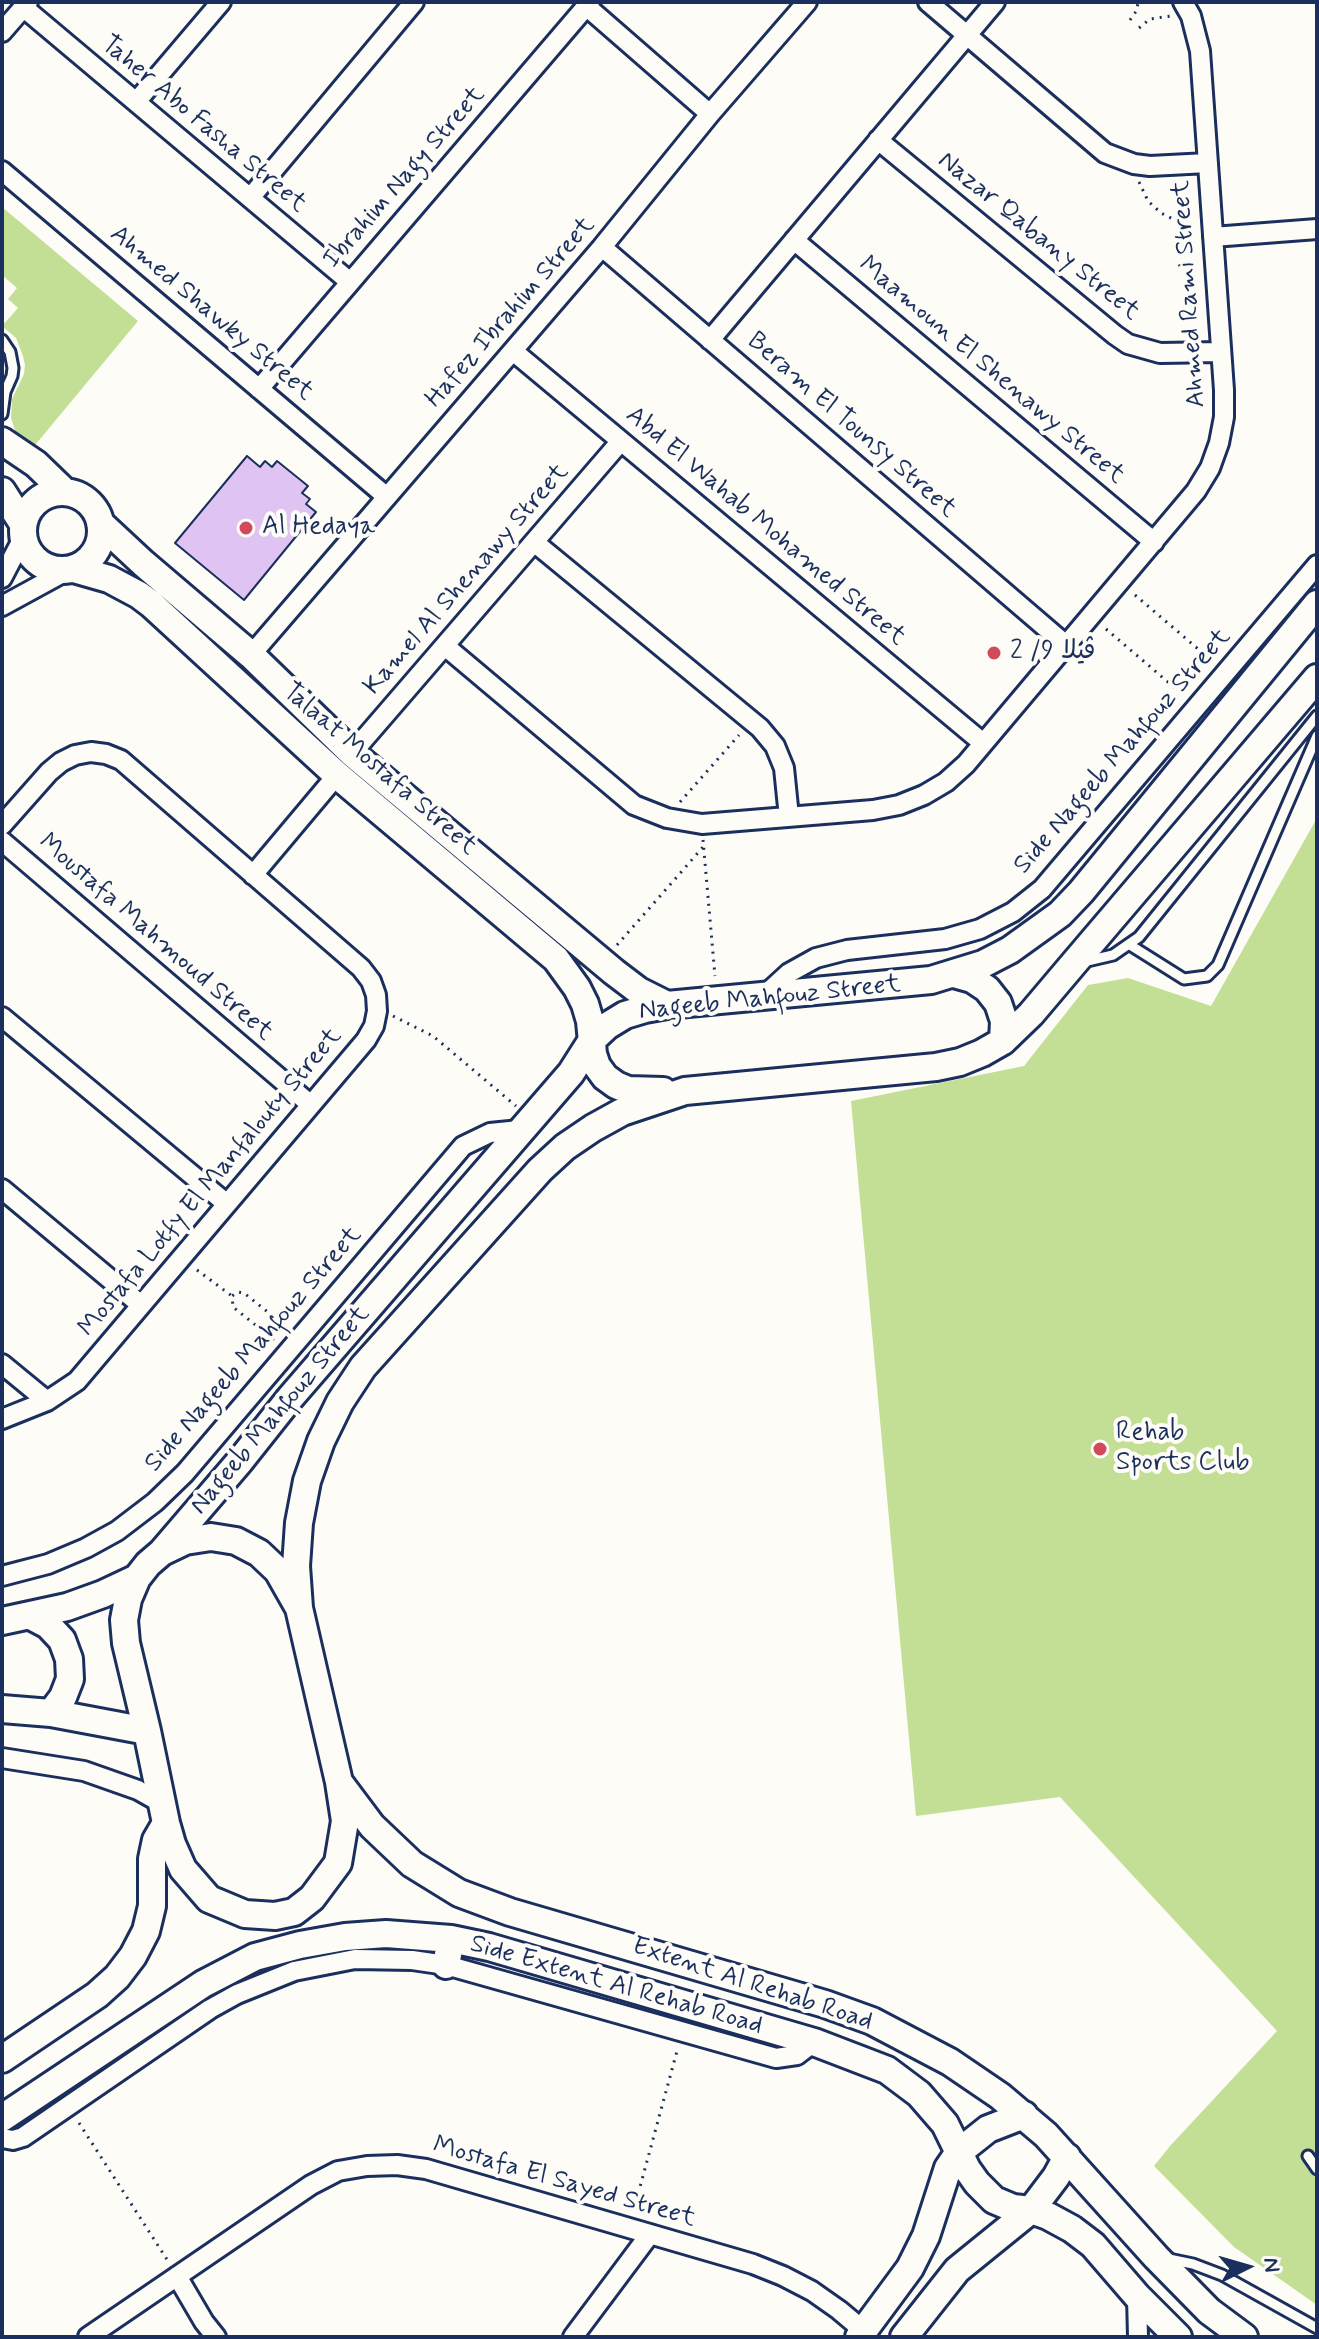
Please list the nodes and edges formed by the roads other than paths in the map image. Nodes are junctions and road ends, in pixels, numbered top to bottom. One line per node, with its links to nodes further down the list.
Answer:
1 (221, 2): 11 (street)
2 (414, 2): 16 (street)
3 (807, 2): 12 (street, Hafez Ibrahim Street)
4 (928, 2): 10 (street)
5 (995, 2): 10 (street)
6 (588, 4): 12 (street); 21 (street, Ibrahim Nagy Street)
7 (25, 5): 9 (street); 11 (street, Taher Abo Fasha Street)
8 (1187, 9): 14 (street, Ahmed Rami Street)
9 (2, 32)
10 (967, 35): 13 (street); 14 (street)
11 (136, 102): 16 (street, Taher Abo Fasha Street)
12 (710, 114): 20 (street, Hafez Ibrahim Street)
13 (878, 140): 19 (street); 25 (street, Nazar Qabany Street)
14 (1208, 163): 18 (street, Ahmed Rami Street)
15 (3, 175): 26 (street, Ahmed Shawky Street)
16 (250, 198): 21 (street, Taher Abo Fasha Street)
17 (1317, 229): 18 (street)
18 (1213, 237): 25 (street, Ahmed Rami Street)
19 (794, 240): 23 (street); 37 (street, Maamoun El Shenawy Street)
20 (602, 247): 23 (street, Beram El Tounsy Street); 24 (street, Hafez Ibrahim Street)
21 (350, 282): 26 (street, Ibrahim Nagy Street)
22 (2, 340): 27 (lane)
23 (710, 340): 43 (street, Beram El Tounsy Street)
24 (513, 351): 30 (street, Abd El Wahab Mohamed Street); 33 (street, Hafez Ibrahim Street)
25 (1221, 352): 37 (street, Ahmed Rami Street)
26 (259, 389): 33 (street, Ahmed Shawky Street)
27 (4, 394): 28 (lane)
28 (2, 414)
29 (5, 439): 32 (street)
30 (621, 441): 36 (street, Kamel Al Shenawy Street); 49 (street, Abd El Wahab Mohamed Street)
31 (2, 491): 35 (street)
32 (65, 492): 34 (street); 35 (street)
33 (387, 497): 45 (street, Hafez Ibrahim Street)
34 (100, 523): 39 (street); 45 (street, Talaat Mostafa Street)
35 (23, 531): 39 (street); 40 (street)
36 (534, 542): 44 (street, Kamel Al Shenawy Street); 52 (street)
37 (1154, 542): 43 (street, Ahmed Rami Street)
38 (1317, 565): 59 (street, Side Nageeb Mahfouz Street)
39 (71, 570): 42 (street); 51 (street, Talaat Mostafa Street)
40 (2, 578)
41 (1317, 604): 58 (street, Nageeb Mahfouz Street)
42 (2, 606)
43 (1066, 645): 49 (street, Ahmed Rami Street)
44 (445, 646): 50 (street, Kamel Al Shenawy Street); 52 (street, Ahmed Rami Street)
45 (251, 655): 50 (street, Talaat Mostafa Street)
46 (1317, 678): 57 (street, Nageeb Mahfouz Street)
47 (1317, 716): 56 (lane)
48 (1317, 736): 56 (lane)
49 (983, 743): 52 (street, Ahmed Rami Street)
50 (352, 753): 60 (street, Talaat Mostafa Street)
51 (337, 775): 55 (street); 62 (street, Talaat Mostafa Street)
52 (789, 817)
53 (2, 825): 55 (street)
54 (2, 841): 65 (street, Moustafa Mahmoud Street)
55 (253, 875): 65 (street, Mostafa Lotfy El Manfalouty Street)
56 (1130, 945): 57 (lane)
57 (1075, 962): 63 (street, Nageeb Mahfouz Street)
58 (954, 974): 59 (street, Nageeb Mahfouz Street); 63 (street)
59 (765, 995): 60 (street, Nageeb Mahfouz Street)
60 (667, 1005): 62 (street, Nageeb Mahfouz Street)
61 (2, 1017): 68 (street)
62 (592, 1040): 64 (street, Talaat Mostafa Street); 66 (street, Nageeb Mahfouz Street)
63 (1003, 1041): 64 (street, Nageeb Mahfouz Street)
64 (685, 1091): 76 (street, Nageeb Mahfouz Street)
65 (311, 1105): 68 (street, Mostafa Lotfy El Manfalouty Street)
66 (526, 1124): 73 (street, Nageeb Mahfouz Street); 74 (street, Side Nageeb Mahfouz Street)
67 (2, 1189): 69 (street)
68 (227, 1204): 69 (street, Mostafa Lotfy El Manfalouty Street)
69 (141, 1305): 71 (street, Mostafa Lotfy El Manfalouty Street)
70 (2, 1364): 71 (street)
71 (47, 1401): 72 (street, Mostafa Lotfy El Manfalouty Street)
72 (2, 1419)
73 (162, 1552): 75 (street, Nageeb Mahfouz Street); 76 (street)
74 (2, 1576)
75 (137, 1578): 77 (street); 81 (street)
76 (299, 1608): 83 (street)
77 (31, 1616): 78 (street); 80 (street)
78 (2, 1621)
79 (2, 1709): 80 (street)
80 (51, 1713): 81 (street)
81 (147, 1731): 84 (street)
82 (2, 1758): 84 (street)
83 (339, 1782): 85 (street); 91 (street, Extent Al Rehab Road)
84 (165, 1814): 85 (street); 90 (street)
85 (294, 1912): 86 (street)
86 (300, 1945): 87 (street, Extent Al Rehab Road); 88 (street, Extent Al Rehab Road)
87 (449, 1952): 88 (street, Side Extent Al Rehab Road); 89 (street, Extent Al Rehab Road); 89 (street, Side Extent Al Rehab Road)
88 (163, 2026): 92 (street, Extent Al Rehab Road); 93 (street, Side Extent Al Rehab Road)
89 (814, 2042): 94 (street, Extent Al Rehab Road)
90 (2, 2059)
91 (1024, 2115): 94 (street); 96 (street, Extent Al Rehab Road)
92 (2, 2118)
93 (2, 2138)
94 (959, 2152): 98 (street, Extent Al Rehab Road); 101 (street)
95 (1308, 2156): 97 (lane)
96 (1067, 2157): 98 (street); 100 (street, Extent Al Rehab Road)
97 (1317, 2169)
98 (1031, 2210): 103 (street); 104 (street, Extent Al Rehab Road)
99 (650, 2234): 102 (street, Mostafa El Sayed Street); 106 (street, Mostafa El Sayed Street); 109 (street)
100 (1156, 2257): 105 (lane); 113 (street, Extent Al Rehab Road)
101 (910, 2268): 103 (street); 106 (street)
102 (177, 2276): 107 (street, Mostafa El Sayed Street); 108 (street)
103 (939, 2290): 110 (street)
104 (1137, 2296): 111 (street); 112 (street, Extent Al Rehab Road)
105 (1317, 2328)
106 (861, 2334)
107 (88, 2337)
108 (216, 2337)
109 (573, 2337)
110 (904, 2337)
111 (1138, 2337)
112 (1178, 2337)
113 (1244, 2337)

